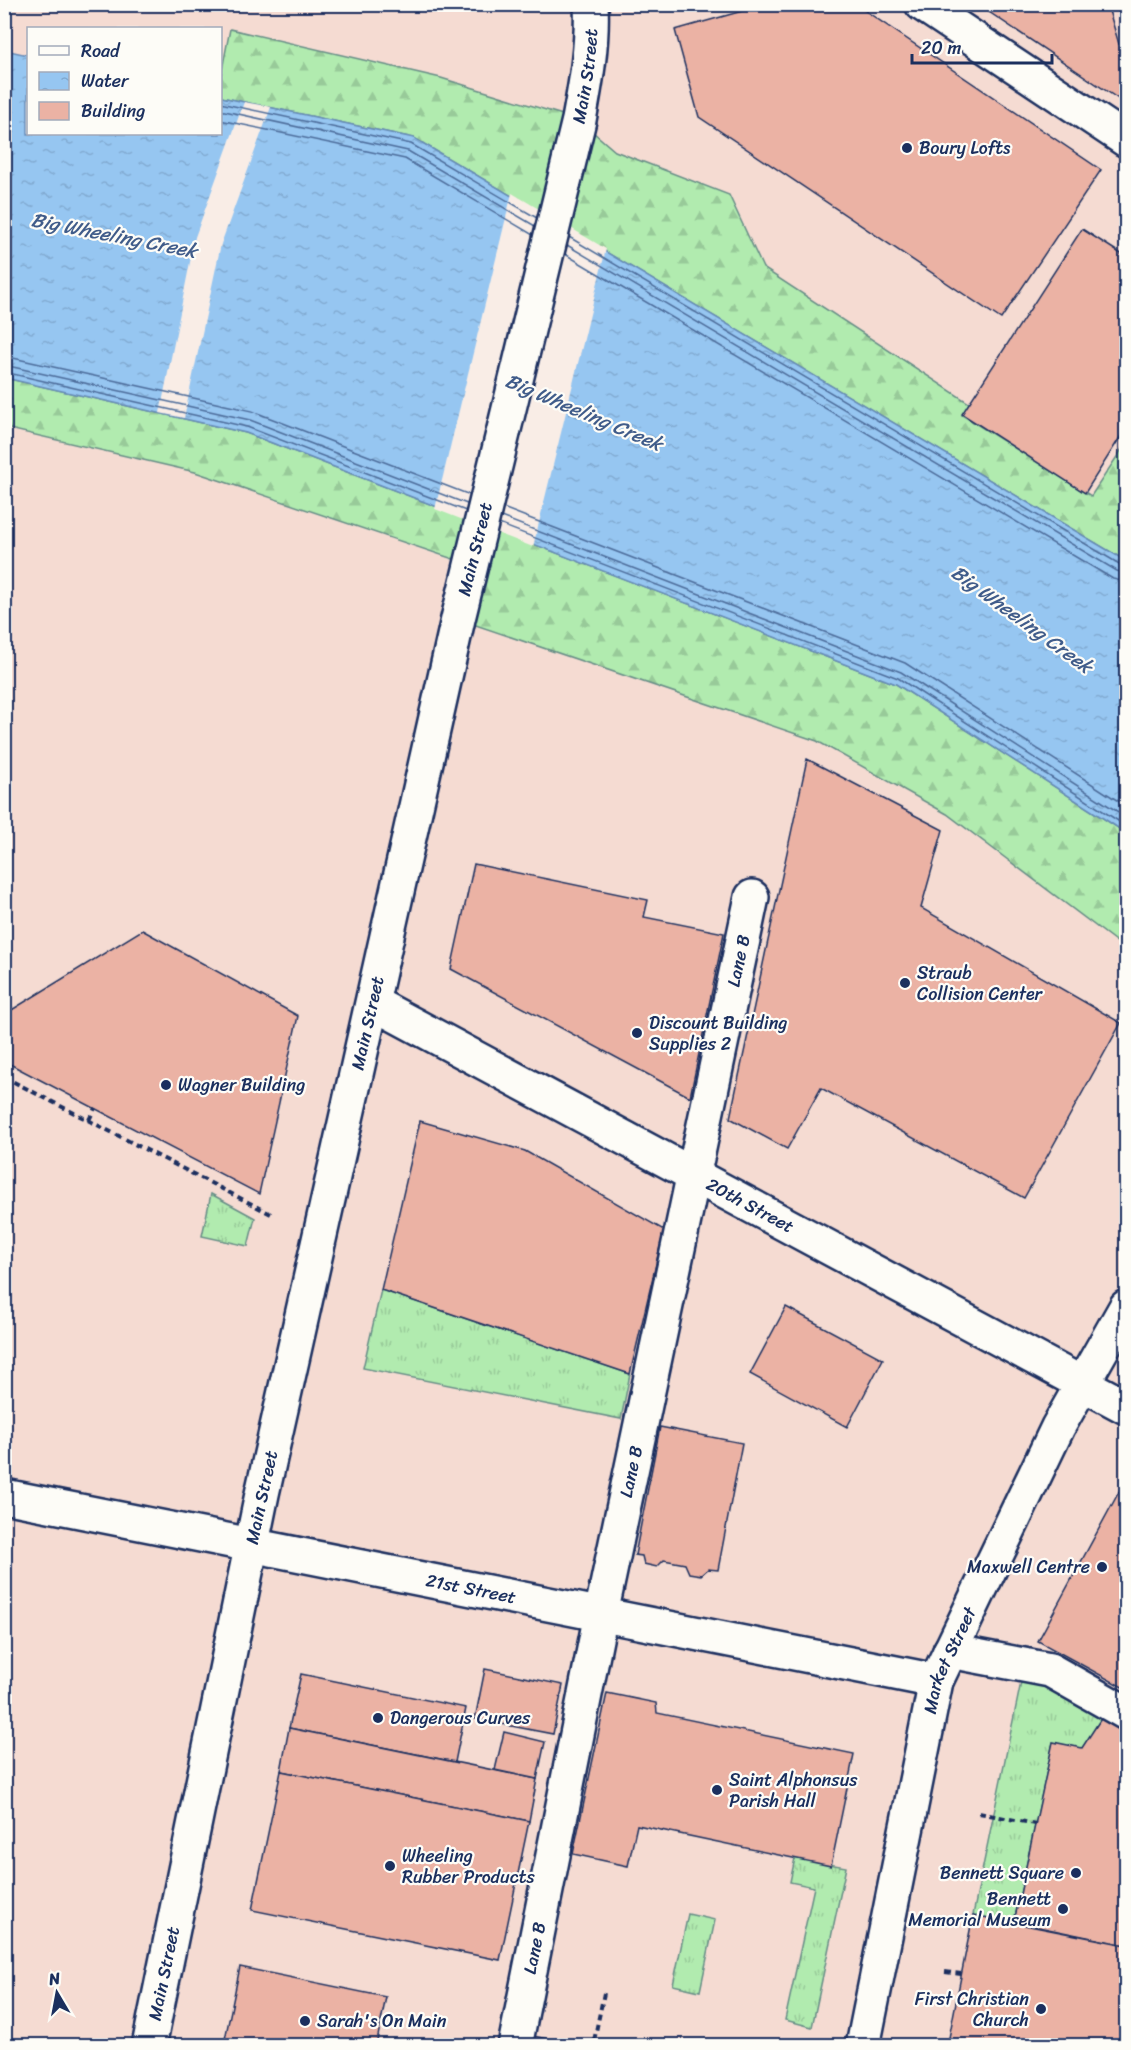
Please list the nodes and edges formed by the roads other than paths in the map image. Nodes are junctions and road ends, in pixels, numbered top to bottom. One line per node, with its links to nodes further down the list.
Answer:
1 (591, 4): 5 (street, Main Street)
2 (922, 4): 3 (street)
3 (1126, 140)
4 (752, 897): 6 (street, Lane B)
5 (373, 1002): 6 (street, 20th Street); 11 (street, Main Street)
6 (693, 1175): 8 (street, 20th Street); 12 (street, Lane B)
7 (1126, 1307): 8 (street, Market Street)
8 (1082, 1383): 9 (street, 20th Street); 13 (street, Market Street)
9 (1126, 1407)
10 (4, 1496): 11 (street, 21st Street)
11 (251, 1545): 12 (street, 21st Street); 16 (street, Main Street)
12 (601, 1614): 14 (street, 21st Street); 17 (street, Lane B)
13 (950, 1652): 14 (street, Market Street); 15 (street)
14 (936, 1681): 18 (street, Market Street)
15 (1126, 1713)
16 (149, 2046)
17 (515, 2046)
18 (863, 2046)

